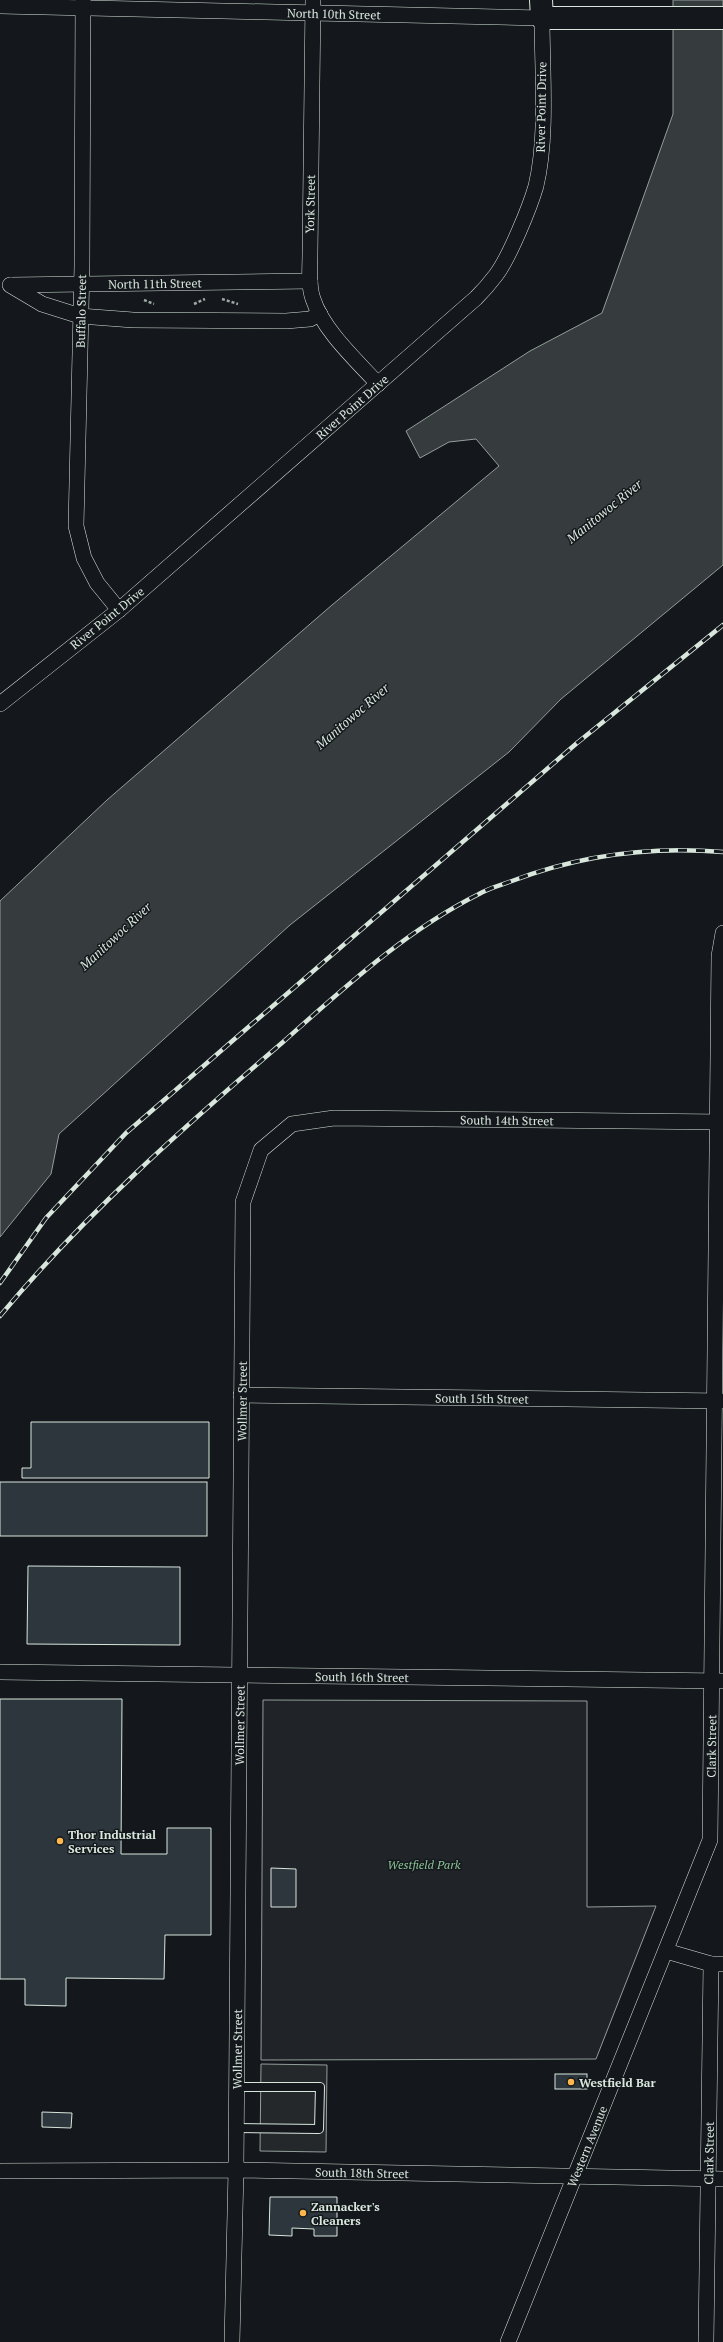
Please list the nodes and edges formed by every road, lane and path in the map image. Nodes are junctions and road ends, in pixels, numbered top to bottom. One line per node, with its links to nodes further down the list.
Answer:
1 (83, 4): 2 (street, North 10th Street); 3 (street, North 10th Street); 7 (street, Buffalo Street)
2 (0, 6)
3 (313, 6): 4 (street, North 10th Street); 6 (street, York Street)
4 (541, 9): 5 (main road, North 10th Street); 11 (street, River Point Drive)
5 (723, 18)
6 (310, 281): 7 (street, North 11th Street); 9 (street, York Street)
7 (81, 283): 8 (street, North 11th Street); 10 (street, Buffalo Street)
8 (5, 285): 10 (street)
9 (320, 314): 10 (street); 11 (street, York Street)
10 (80, 316): 12 (street, Buffalo Street)
11 (378, 384): 12 (street, River Point Drive)
12 (119, 610): 13 (street, River Point Drive)
13 (0, 704)
14 (723, 933): 15 (street, Clark Street)
15 (720, 1122): 16 (street, South 14th Street); 18 (street, Clark Street)
16 (292, 1124): 17 (street, Wollmer Street)
17 (241, 1395): 18 (street, South 15th Street); 20 (street, Wollmer Street)
18 (719, 1401): 21 (street, Clark Street)
19 (0, 1672): 20 (street, South 16th Street)
20 (239, 1675): 21 (street, South 16th Street); 24 (street, Wollmer Street)
21 (718, 1681): 22 (street, Clark Street)
22 (666, 1951): 23 (street); 28 (street, Western Avenue)
23 (717, 1964): 29 (street, Clark Street)
24 (237, 2087): 25 (street, Wollmer Street); 25 (lane)
25 (237, 2128): 26 (street, Wollmer Street)
26 (236, 2170): 27 (street, South 18th Street); 28 (street, South 18th Street); 31 (street, Wollmer Street)
27 (0, 2171)
28 (574, 2176): 29 (street, South 18th Street); 32 (street, Western Avenue)
29 (707, 2179): 30 (street, South 18th Street); 33 (street, Clark Street)
30 (723, 2179)
31 (232, 2342)
32 (508, 2342)
33 (706, 2342)

